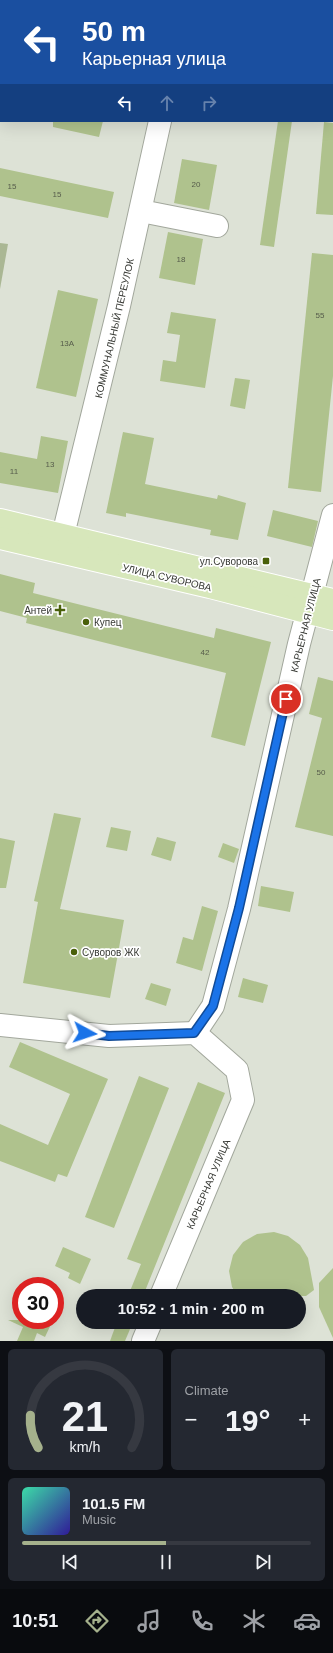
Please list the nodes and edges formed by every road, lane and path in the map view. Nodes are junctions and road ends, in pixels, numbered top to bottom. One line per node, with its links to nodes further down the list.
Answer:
1 (160, 122): 2 (street, КОММУНАЛЬНЫЙ ПЕРЕУЛОК)
2 (141, 211): 3 (street); 6 (street, КОММУНАЛЬНЫЙ ПЕРЕУЛОК)
3 (217, 226)
4 (333, 515): 9 (street, КАРЬЕРНАЯ УЛИЦА)
5 (0, 520): 6 (main road, УЛИЦА СУВОРОВА)
6 (64, 535): 9 (main road, УЛИЦА СУВОРОВА)
7 (0, 538): 9 (main road, УЛИЦА СУВОРОВА)
8 (333, 600): 9 (main road, УЛИЦА СУВОРОВА)
9 (310, 603): 10 (main road, УЛИЦА СУВОРОВА); 12 (street, КАРЬЕРНАЯ УЛИЦА)
10 (333, 619)
11 (0, 1025): 12 (street)
12 (194, 1033): 13 (street, КАРЬЕРНАЯ УЛИЦА)
13 (164, 1289)
14 (148, 1329): 15 (street)
15 (143, 1341)

